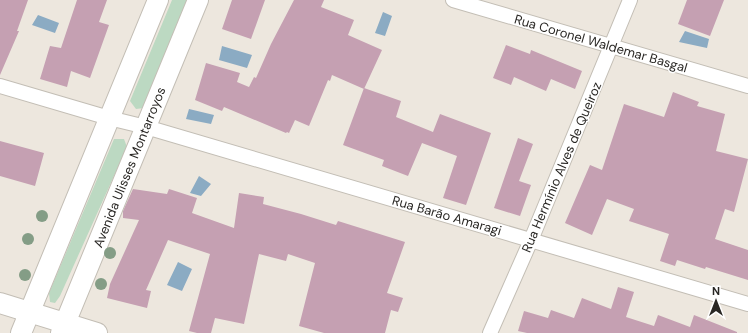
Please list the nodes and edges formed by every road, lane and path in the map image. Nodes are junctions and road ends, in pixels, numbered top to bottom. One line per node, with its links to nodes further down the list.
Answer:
1 (158, 0): 8 (main road)
2 (198, 0): 9 (main road, Avenida Ulisses Montarroyos)
3 (453, 0): 5 (street, Rua Coronel Waldemar Basgal)
4 (630, 0): 5 (street, Rua Hermínio Alves de Queiroz)
5 (611, 46): 7 (street, Rua Coronel Waldemar Basgal); 10 (street, Rua Hermínio Alves de Queiroz)
6 (0, 86): 8 (street, Rua Barão Amaragi)
7 (748, 86)
8 (109, 118): 9 (street, Rua Barão Amaragi); 13 (main road)
9 (146, 127): 10 (street, Rua Barão Amaragi); 14 (main road, Avenida Ulisses Montarroyos)
10 (531, 240): 12 (street, Rua Barão Amaragi); 17 (street, Rua Hermínio Alves de Queiroz)
11 (0, 303): 13 (main road)
12 (748, 304)
13 (30, 312): 14 (main road); 15 (main road)
14 (63, 328): 16 (main road)
15 (21, 333)
16 (97, 333)
17 (490, 333)

